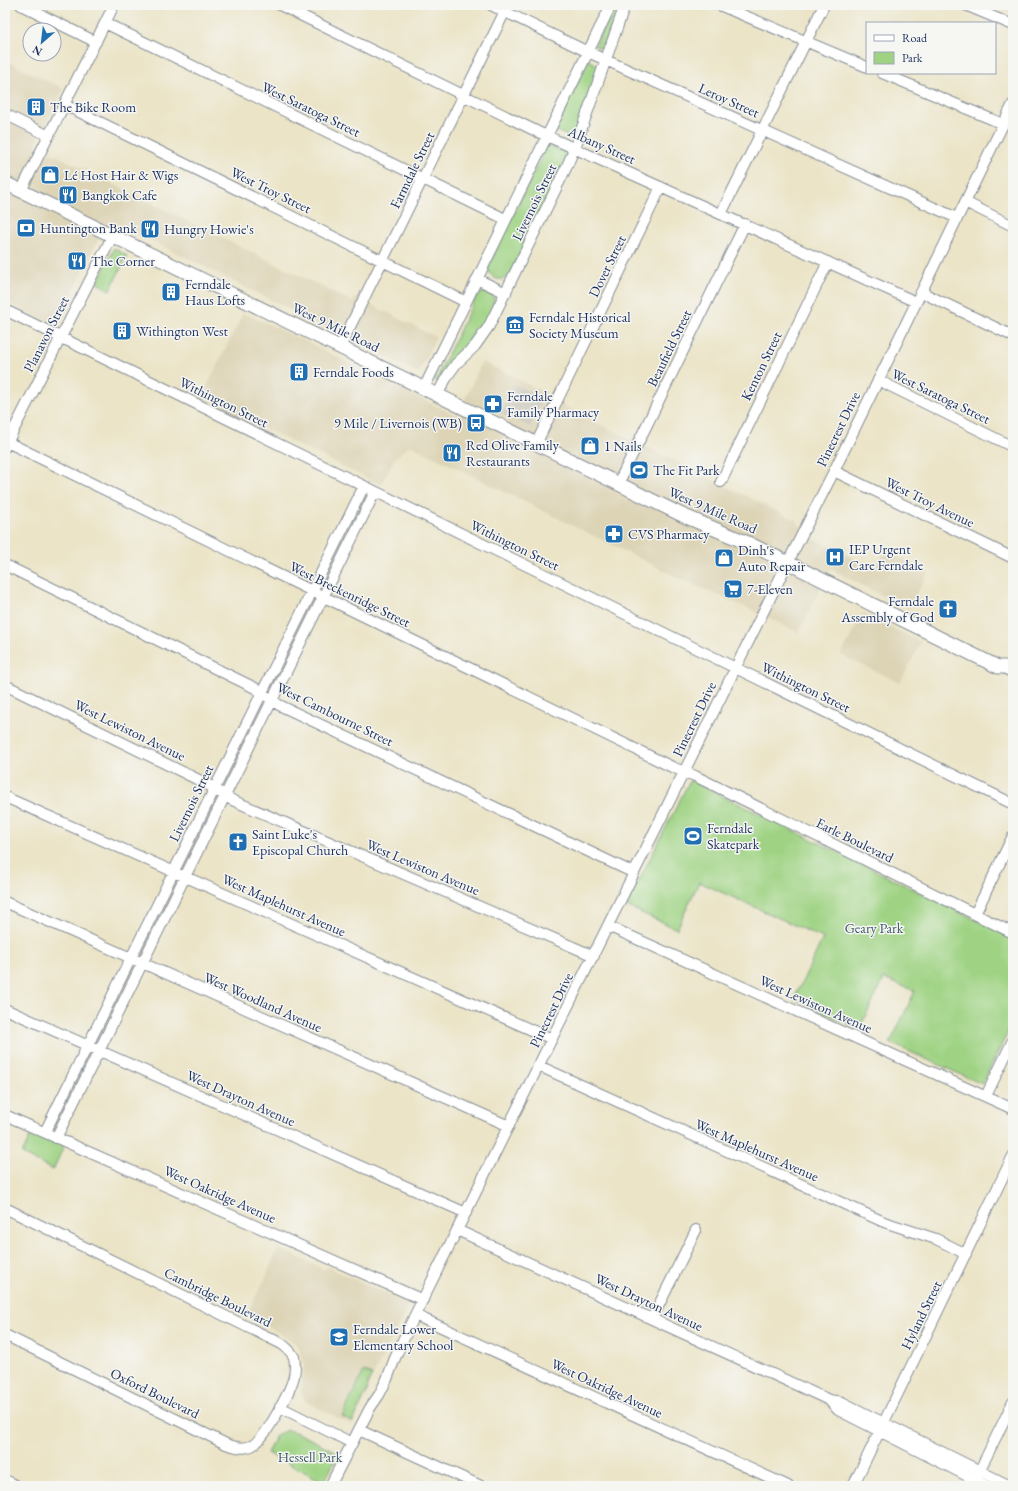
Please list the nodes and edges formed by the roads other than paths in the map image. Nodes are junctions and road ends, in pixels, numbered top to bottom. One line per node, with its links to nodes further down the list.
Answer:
1 (21, 5): 14 (street)
2 (114, 5): 11 (street)
3 (280, 5): 19 (street, Albany Street)
4 (491, 5): 10 (street, Leroy Street)
5 (611, 5): 15 (street, Livernois Street)
6 (625, 5): 16 (street, Livernois Street)
7 (719, 5): 13 (street)
8 (824, 5): 13 (street)
9 (965, 5): 12 (street)
10 (506, 8): 15 (street, Leroy Street); 19 (street, Farmdale Street)
11 (105, 23): 14 (street); 28 (street, West Saratoga Street)
12 (1013, 25)
13 (806, 41): 17 (street); 24 (street)
14 (96, 42): 20 (street)
15 (588, 52): 16 (street, Leroy Street); 26 (street, Livernois Street)
16 (605, 60): 24 (street, Leroy Street); 27 (street, Livernois Street)
17 (866, 67)
18 (884, 74): 23 (street)
19 (464, 95): 26 (street, Albany Street); 28 (street, Farmdale Street)
20 (65, 105): 25 (street); 39 (street, West Troy Street)
21 (1012, 111): 23 (street, Pinecrest Drive)
22 (5, 114): 25 (street)
23 (1003, 124): 32 (street, Pinecrest Drive)
24 (762, 130): 33 (street); 34 (street, Leroy Street)
25 (49, 136): 31 (street)
26 (546, 136): 27 (street, Albany Street); 35 (street, Livernois Street)
27 (575, 148): 30 (street, Albany Street); 43 (street, Livernois Street)
28 (422, 179): 35 (street, West Saratoga Street); 39 (street, Farmdale Street)
29 (5, 183): 31 (main road, West 9 Mile Road)
30 (661, 187): 33 (street, Albany Street); 54 (street, Dover Street)
31 (21, 191): 38 (main road, West 9 Mile Road)
32 (965, 202): 34 (street, Pinecrest Drive); 37 (street)
33 (721, 214): 36 (street, Albany Street)
34 (957, 218): 42 (street, Pinecrest Drive)
35 (505, 219): 41 (street, Livernois Street)
36 (745, 224): 40 (street, Albany Street); 58 (street, Beaufield Street)
37 (1013, 226)
38 (113, 235): 48 (street, Planavon Street); 49 (main road, West 9 Mile Road)
39 (383, 261): 44 (street, West Troy Street); 49 (street, Farmdale Street)
40 (828, 262): 45 (street, Albany Street); 57 (street, Kenton Street)
41 (477, 279): 43 (street); 44 (street, Livernois Street)
42 (921, 292): 45 (street, Pinecrest Drive); 47 (street)
43 (506, 293): 52 (street, Livernois Street)
44 (466, 302): 51 (street, Livernois Street)
45 (916, 302): 50 (street, Pinecrest Drive)
46 (5, 310): 48 (street, Withington Street)
47 (1013, 336)
48 (60, 337): 53 (street, Planavon Street); 59 (street, Withington Street)
49 (340, 347): 51 (main road, West 9 Mile Road)
50 (878, 380): 55 (street, West Saratoga Street); 56 (street, Pinecrest Drive)
51 (424, 388): 52 (main road, West 9 Mile Road)
52 (437, 395): 54 (main road, West 9 Mile Road)
53 (6, 443): 64 (street, West Breckenridge Street)
54 (536, 444): 58 (main road, West 9 Mile Road)
55 (1013, 447)
56 (834, 471): 61 (street, West Troy Avenue); 62 (street, Pinecrest Drive)
57 (721, 482)
58 (618, 484): 62 (main road, West 9 Mile Road)
59 (364, 486): 60 (street, Withington Street); 64 (street, Livernois Street)
60 (375, 492): 65 (street, Livernois Street); 67 (street, Withington Street)
61 (1013, 558)
62 (787, 563): 66 (main road, West 9 Mile Road); 67 (street, Pinecrest Drive)
63 (5, 566): 71 (street, West Cambourne Street)
64 (312, 591): 65 (street, West Breckenridge Street); 71 (street, Livernois Street)
65 (323, 596): 72 (street, Livernois Street); 73 (street, West Breckenridge Street)
66 (998, 667): 68 (main road, West 9 Mile Road); 69 (main road, West 9 Mile Road)
67 (735, 668): 73 (street, Pinecrest Drive); 77 (street, Withington Street)
68 (1013, 671)
69 (1013, 678)
70 (5, 685): 74 (street, West Lewiston Avenue)
71 (262, 692): 72 (street, West Cambourne Street); 74 (street, Livernois Street)
72 (272, 700): 75 (street, Livernois Street); 80 (street, West Cambourne Street)
73 (684, 772): 80 (street, Pinecrest Drive); 83 (street, Earle Boulevard)
74 (214, 788): 75 (street, West Lewiston Avenue); 79 (street, Livernois Street)
75 (224, 795): 81 (street, Livernois Street); 86 (street, West Lewiston Avenue)
76 (5, 797): 79 (street, West Maplehurst Avenue)
77 (1013, 804)
78 (1013, 836): 83 (street)
79 (174, 871): 81 (street, West Maplehurst Avenue); 87 (street, Livernois Street)
80 (634, 873): 84 (street, Pinecrest Drive)
81 (185, 876): 88 (street, Livernois Street); 90 (street, West Maplehurst Avenue)
82 (5, 902): 87 (street, West Woodland Avenue)
83 (975, 914): 85 (street, Earle Boulevard)
84 (608, 926): 86 (street, Pinecrest Drive); 95 (street, West Lewiston Avenue)
85 (1013, 933)
86 (594, 956): 90 (street, Pinecrest Drive)
87 (130, 958): 88 (street, West Woodland Avenue); 92 (street, Livernois Street)
88 (142, 963): 93 (street, Livernois Street); 98 (street, West Woodland Avenue)
89 (5, 1009): 92 (street, West Drayton Avenue)
90 (552, 1039): 94 (street, Pinecrest Drive)
91 (1013, 1040): 95 (street)
92 (87, 1046): 93 (street, West Drayton Avenue); 99 (street, Livernois Street)
93 (99, 1051): 100 (street, Livernois Street); 103 (street, West Drayton Avenue)
94 (539, 1066): 98 (street, Pinecrest Drive); 106 (street, West Maplehurst Avenue)
95 (986, 1096): 96 (street, West Lewiston Avenue)
96 (1013, 1108)
97 (5, 1115): 99 (street, West Oakridge Avenue)
98 (509, 1126): 103 (street, Pinecrest Drive)
99 (45, 1132): 100 (street, West Oakridge Avenue)
100 (56, 1138): 107 (street, West Oakridge Avenue)
101 (1013, 1156): 106 (street, Hyland Street)
102 (5, 1208): 113 (street, Cambridge Boulevard)
103 (466, 1213): 104 (street, Pinecrest Drive)
104 (457, 1230): 107 (street, Pinecrest Drive); 109 (street, West Drayton Avenue)
105 (696, 1230): 109 (street)
106 (966, 1254): 114 (street, Hyland Street)
107 (423, 1300): 108 (street, Pinecrest Drive)
108 (415, 1315): 115 (street, Pinecrest Drive); 123 (street, West Oakridge Avenue)
109 (652, 1319): 111 (street, West Drayton Avenue)
110 (5, 1335): 113 (street, Oxford Boulevard)
111 (829, 1400): 114 (street, West Drayton Avenue); 116 (street, West Drayton Avenue)
112 (1013, 1402): 118 (street)
113 (280, 1407): 117 (street)
114 (884, 1422): 116 (street, Hyland Street); 118 (street, West Drayton Avenue)
115 (359, 1430): 117 (street, Pinecrest Drive); 122 (street)
116 (880, 1432): 118 (street, West Drayton Avenue); 124 (street, Hyland Street)
117 (352, 1443): 121 (street, Pinecrest Drive)
118 (975, 1479): 125 (street); 126 (street)
119 (5, 1480): 120 (street)
120 (17, 1486)
121 (330, 1486)
122 (480, 1486)
123 (788, 1486)
124 (853, 1486)
125 (987, 1486)
126 (1010, 1486)

